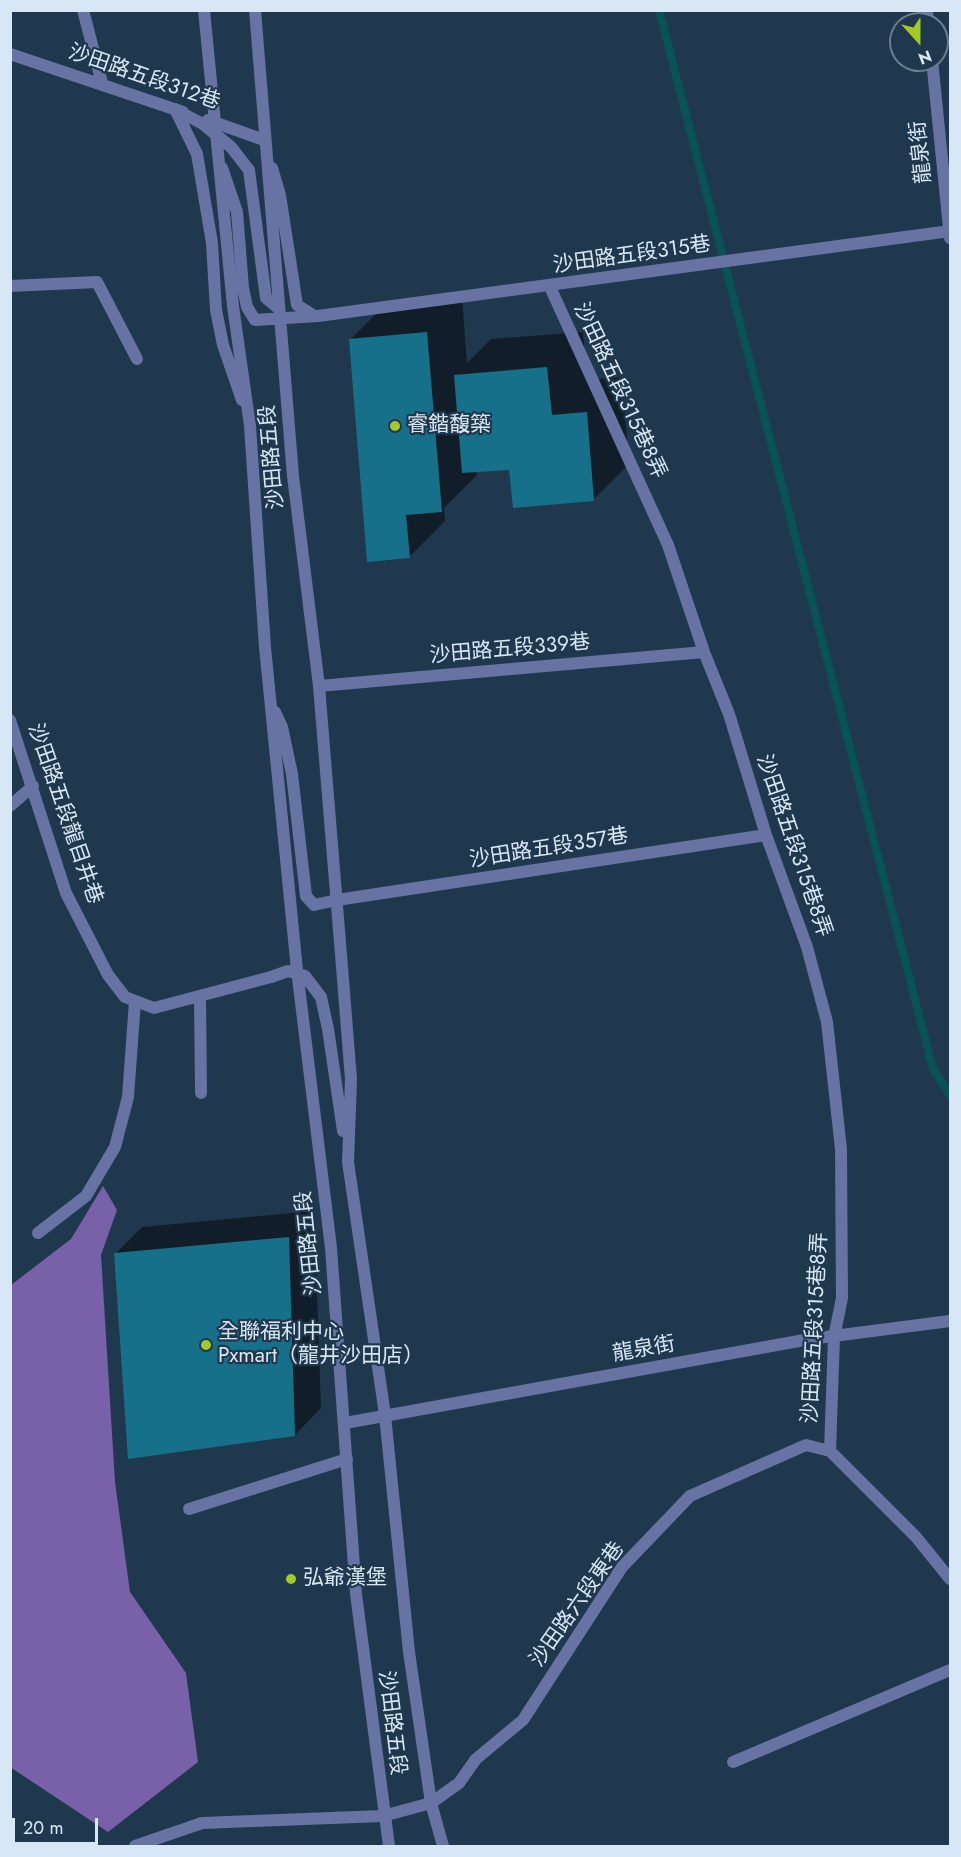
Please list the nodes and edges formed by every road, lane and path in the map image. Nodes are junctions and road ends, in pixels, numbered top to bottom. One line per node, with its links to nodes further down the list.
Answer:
1 (83, 10): 6 (street)
2 (204, 10): 8 (street, 沙田路五段)
3 (255, 10): 9 (street, 沙田路五段)
4 (10, 54): 6 (street, 沙田路五段312巷)
5 (933, 72): 11 (street, 龍泉街)
6 (102, 84): 7 (street, 沙田路五段312巷)
7 (175, 109): 8 (street, 沙田路五段312巷); 17 (street)
8 (214, 128): 9 (street, 沙田路五段312巷); 10 (street, 沙田路五段); 14 (street)
9 (264, 143): 14 (street, 沙田路五段); 15 (street)
10 (218, 159): 14 (street, 沙田路五段315巷); 17 (street, 沙田路五段)
11 (950, 234): 13 (street, 沙田路五段315巷)
12 (10, 286): 16 (street)
13 (550, 287): 15 (street, 沙田路五段315巷); 18 (street, 沙田路五段315巷8弄)
14 (280, 313): 15 (street, 沙田路五段315巷); 19 (street, 沙田路五段)
15 (318, 316)
16 (137, 359)
17 (248, 414): 20 (street, 沙田路五段)
18 (704, 652): 19 (street, 沙田路五段339巷); 24 (street, 沙田路五段315巷8弄)
19 (319, 686): 25 (street, 沙田路五段)
20 (271, 703): 25 (street, 沙田路五段); 26 (street, 沙田路五段)
21 (10, 720): 22 (street, 沙田路五段龍目井巷)
22 (33, 786): 23 (street); 28 (street, 沙田路五段龍目井巷)
23 (10, 806)
24 (766, 835): 25 (street, 沙田路五段357巷); 35 (street, 沙田路五段315巷8弄)
25 (337, 900): 30 (street, 沙田路五段)
26 (297, 974): 27 (street); 30 (street); 34 (street, 沙田路五段)
27 (200, 996): 28 (street); 29 (street)
28 (135, 1001): 31 (street)
29 (201, 1093)
30 (348, 1161): 33 (street, 沙田路五段)
31 (38, 1233)
32 (951, 1321): 33 (street, 龍泉街, bridge)
33 (385, 1415): 34 (street, 龍泉街); 41 (street, 沙田路五段)
34 (345, 1423): 36 (street, 沙田路五段)
35 (830, 1451): 38 (street); 41 (street, 沙田路六段東巷)
36 (347, 1459): 37 (street); 42 (street, 沙田路五段)
37 (189, 1509)
38 (949, 1576)
39 (951, 1670): 40 (street)
40 (733, 1762)
41 (431, 1803): 42 (street, 沙田路六段東巷); 45 (street, 沙田路五段)
42 (383, 1816): 43 (street, 沙田路六段東巷); 44 (street, 沙田路五段)
43 (135, 1846)
44 (388, 1846)
45 (443, 1846)

